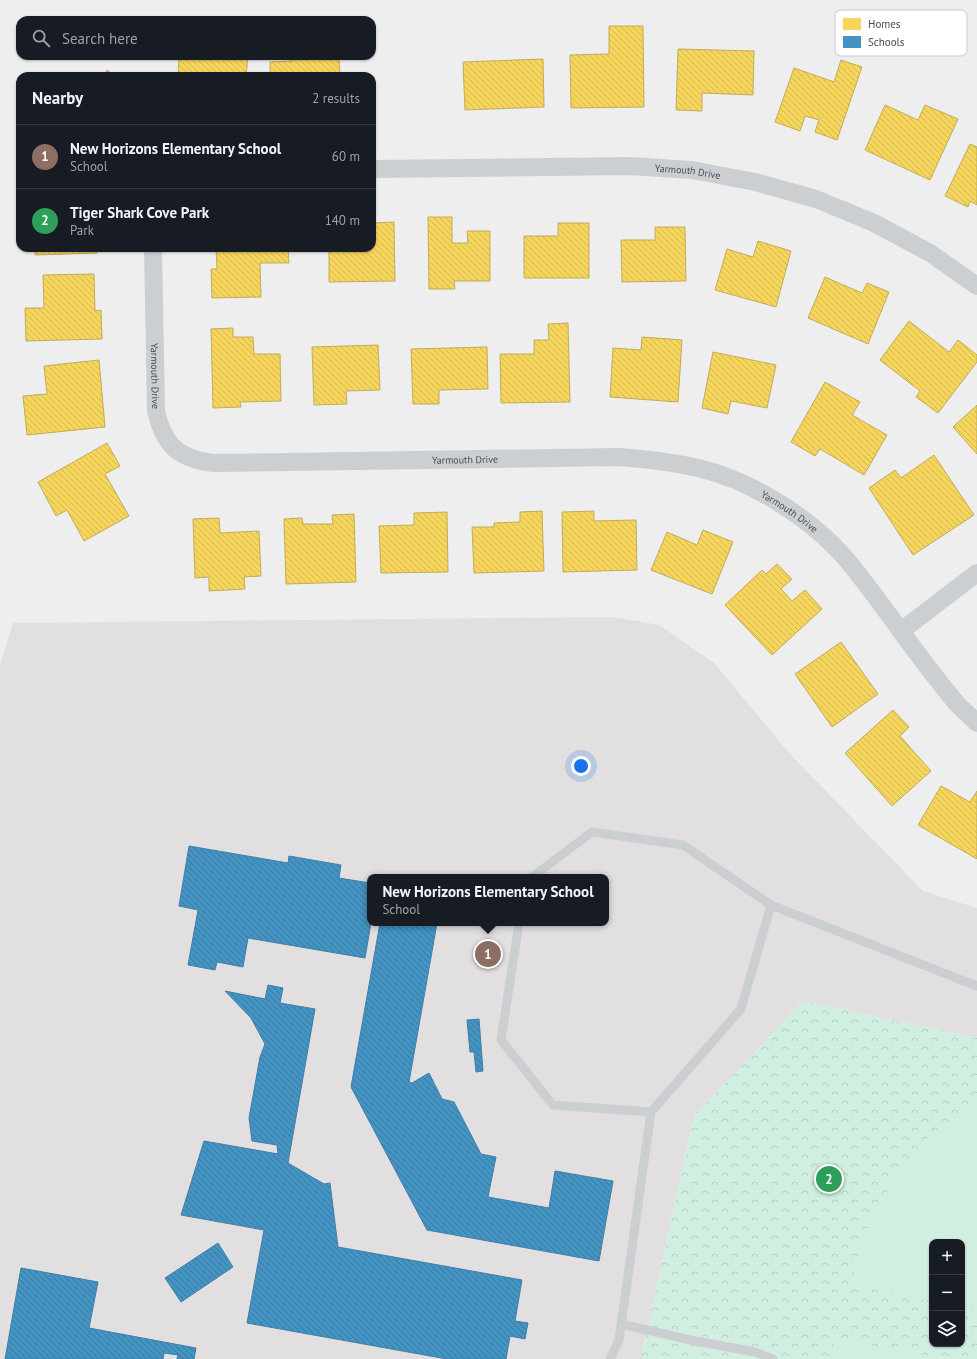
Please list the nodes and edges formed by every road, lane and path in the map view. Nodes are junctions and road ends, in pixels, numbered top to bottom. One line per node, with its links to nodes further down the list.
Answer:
1 (376, 169): 3 (street, Yarmouth Drive)
2 (153, 252): 5 (street, Yarmouth Drive)
3 (977, 286)
4 (977, 573): 5 (street)
5 (901, 631): 6 (street, Yarmouth Drive)
6 (977, 723)
7 (536, 874): 8 (lane)
8 (771, 905): 10 (lane); 11 (lane)
9 (519, 926): 11 (lane)
10 (977, 986)
11 (651, 1112): 12 (lane)
12 (621, 1324): 13 (lane); 14 (lane)
13 (610, 1359)
14 (773, 1359)

